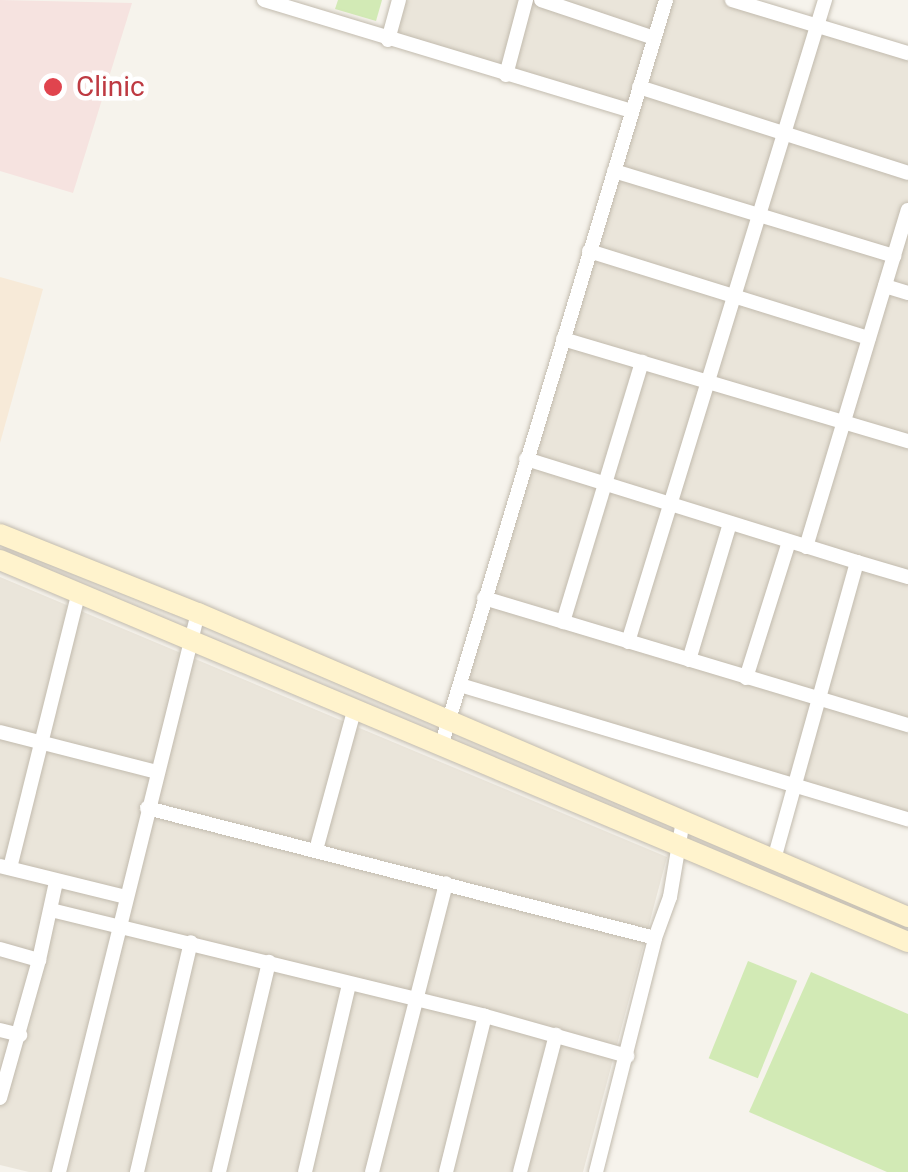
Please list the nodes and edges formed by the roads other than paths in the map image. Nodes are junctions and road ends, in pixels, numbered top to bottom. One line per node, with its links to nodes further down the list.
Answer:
1 (264, 0): 8 (street)
2 (399, 0): 11 (street)
3 (526, 0): 13 (street)
4 (542, 0): 10 (street)
5 (666, 0): 10 (street)
6 (732, 0): 9 (street)
7 (825, 0): 9 (street)
8 (296, 5): 11 (street)
9 (817, 25): 12 (street); 16 (street)
10 (654, 38): 14 (street)
11 (388, 40): 13 (street)
12 (908, 53)
13 (506, 74): 15 (street)
14 (639, 87): 15 (street); 16 (street)
15 (632, 112): 17 (street)
16 (784, 134): 18 (street); 20 (street)
17 (614, 171): 20 (street); 21 (street)
18 (908, 173)
19 (908, 210): 22 (street)
20 (761, 214): 22 (street); 25 (street)
21 (590, 251): 25 (street); 26 (street)
22 (894, 256): 23 (street)
23 (885, 286): 24 (street); 27 (street)
24 (908, 293)
25 (735, 297): 27 (street); 29 (street)
26 (563, 338): 28 (street); 32 (street)
27 (869, 338): 30 (street)
28 (642, 362): 29 (street); 33 (street)
29 (708, 382): 30 (street); 34 (street)
30 (843, 422): 31 (street); 38 (street)
31 (908, 442)
32 (526, 459): 33 (street); 43 (street)
33 (607, 483): 34 (street); 45 (street)
34 (671, 505): 35 (street); 47 (street)
35 (730, 523): 37 (street); 48 (street)
36 (0, 534): 44 (main road)
37 (789, 542): 38 (street); 49 (street)
38 (806, 547): 40 (street)
39 (0, 560): 42 (main road)
40 (857, 562): 41 (street); 51 (street)
41 (908, 576)
42 (79, 592): 46 (main road); 56 (street)
43 (484, 598): 45 (street); 50 (street)
44 (198, 613): 46 (street); 53 (main road)
45 (564, 622): 47 (street)
46 (190, 637): 52 (main road); 58 (street)
47 (628, 642): 48 (street)
48 (689, 660): 49 (street)
49 (746, 678): 51 (street)
50 (460, 686): 53 (street); 59 (street)
51 (819, 699): 54 (street); 59 (street)
52 (355, 707): 57 (main road); 64 (street)
53 (449, 721): 57 (street); 62 (main road)
54 (908, 725)
55 (0, 732): 56 (street)
56 (42, 742): 58 (street); 66 (street)
57 (442, 743): 63 (main road)
58 (157, 772): 60 (street)
59 (795, 786): 61 (street); 65 (street)
60 (148, 808): 64 (street); 69 (street)
61 (908, 819)
62 (683, 820): 63 (street); 65 (main road)
63 (678, 846): 73 (street); 75 (main road)
64 (316, 850): 68 (street)
65 (774, 859): 71 (main road)
66 (5, 867): 67 (street)
67 (56, 882): 69 (street); 70 (street)
68 (446, 883): 73 (street); 80 (street)
69 (126, 897): 72 (street)
70 (51, 910): 72 (street); 77 (street)
71 (908, 917)
72 (120, 926): 74 (street); 87 (street)
73 (655, 938): 85 (street)
74 (191, 942): 78 (street); 88 (street)
75 (908, 942)
76 (0, 950): 77 (street)
77 (39, 960): 83 (street)
78 (269, 962): 79 (street); 89 (street)
79 (349, 986): 80 (street); 90 (street)
80 (417, 1002): 81 (street); 91 (street)
81 (486, 1016): 84 (street); 92 (street)
82 (0, 1030): 83 (street)
83 (20, 1035): 86 (street)
84 (556, 1035): 85 (street); 93 (street)
85 (627, 1056): 94 (street)
86 (0, 1098)
87 (59, 1172)
88 (137, 1172)
89 (219, 1172)
90 (305, 1172)
91 (372, 1172)
92 (446, 1172)
93 (520, 1172)
94 (596, 1172)

